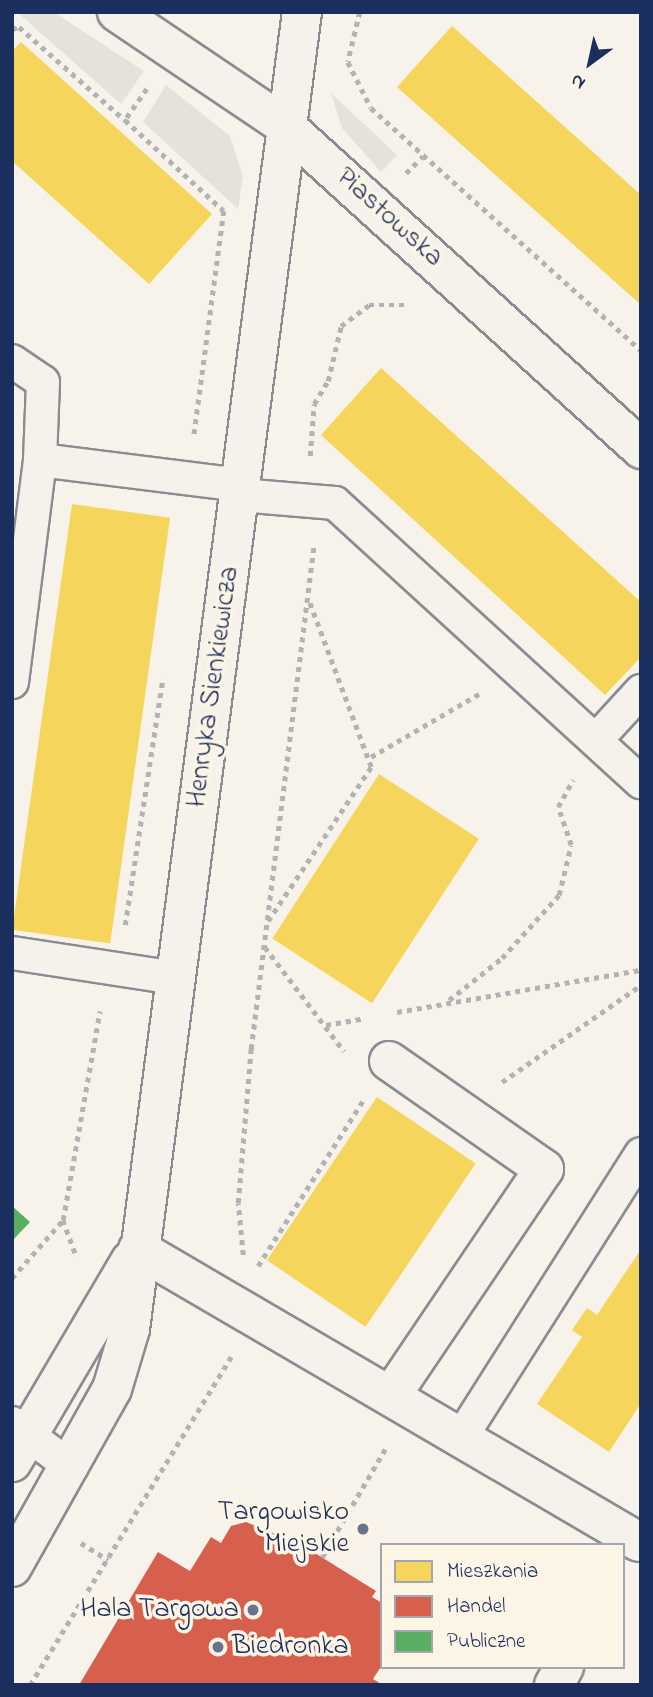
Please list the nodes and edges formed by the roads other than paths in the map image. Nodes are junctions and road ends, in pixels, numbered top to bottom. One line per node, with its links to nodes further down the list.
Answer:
1 (117, 12): 3 (street, Piastowska)
2 (302, 12): 3 (street, Henryka Sienkiewicza)
3 (283, 124): 5 (street, Piastowska); 7 (street, Henryka Sienkiewicza)
4 (12, 361): 6 (lane)
5 (641, 449)
6 (40, 460): 7 (lane); 8 (lane)
7 (241, 490): 10 (lane); 13 (street, Henryka Sienkiewicza)
8 (12, 682)
9 (641, 691): 10 (lane)
10 (596, 740): 11 (lane)
11 (641, 782)
12 (12, 953): 13 (lane)
13 (175, 978): 16 (street, Henryka Sienkiewicza)
14 (380, 1075): 17 (street)
15 (641, 1154): 18 (lane)
16 (138, 1249): 17 (street); 19 (street, Henryka Sienkiewicza); 20 (street, Henryka Sienkiewicza)
17 (402, 1400): 18 (street)
18 (462, 1436): 21 (street)
19 (18, 1440): 20 (lane)
20 (71, 1468): 22 (street, Henryka Sienkiewicza)
21 (623, 1543)
22 (12, 1567)
23 (563, 1669): 24 (street)
24 (554, 1685)

